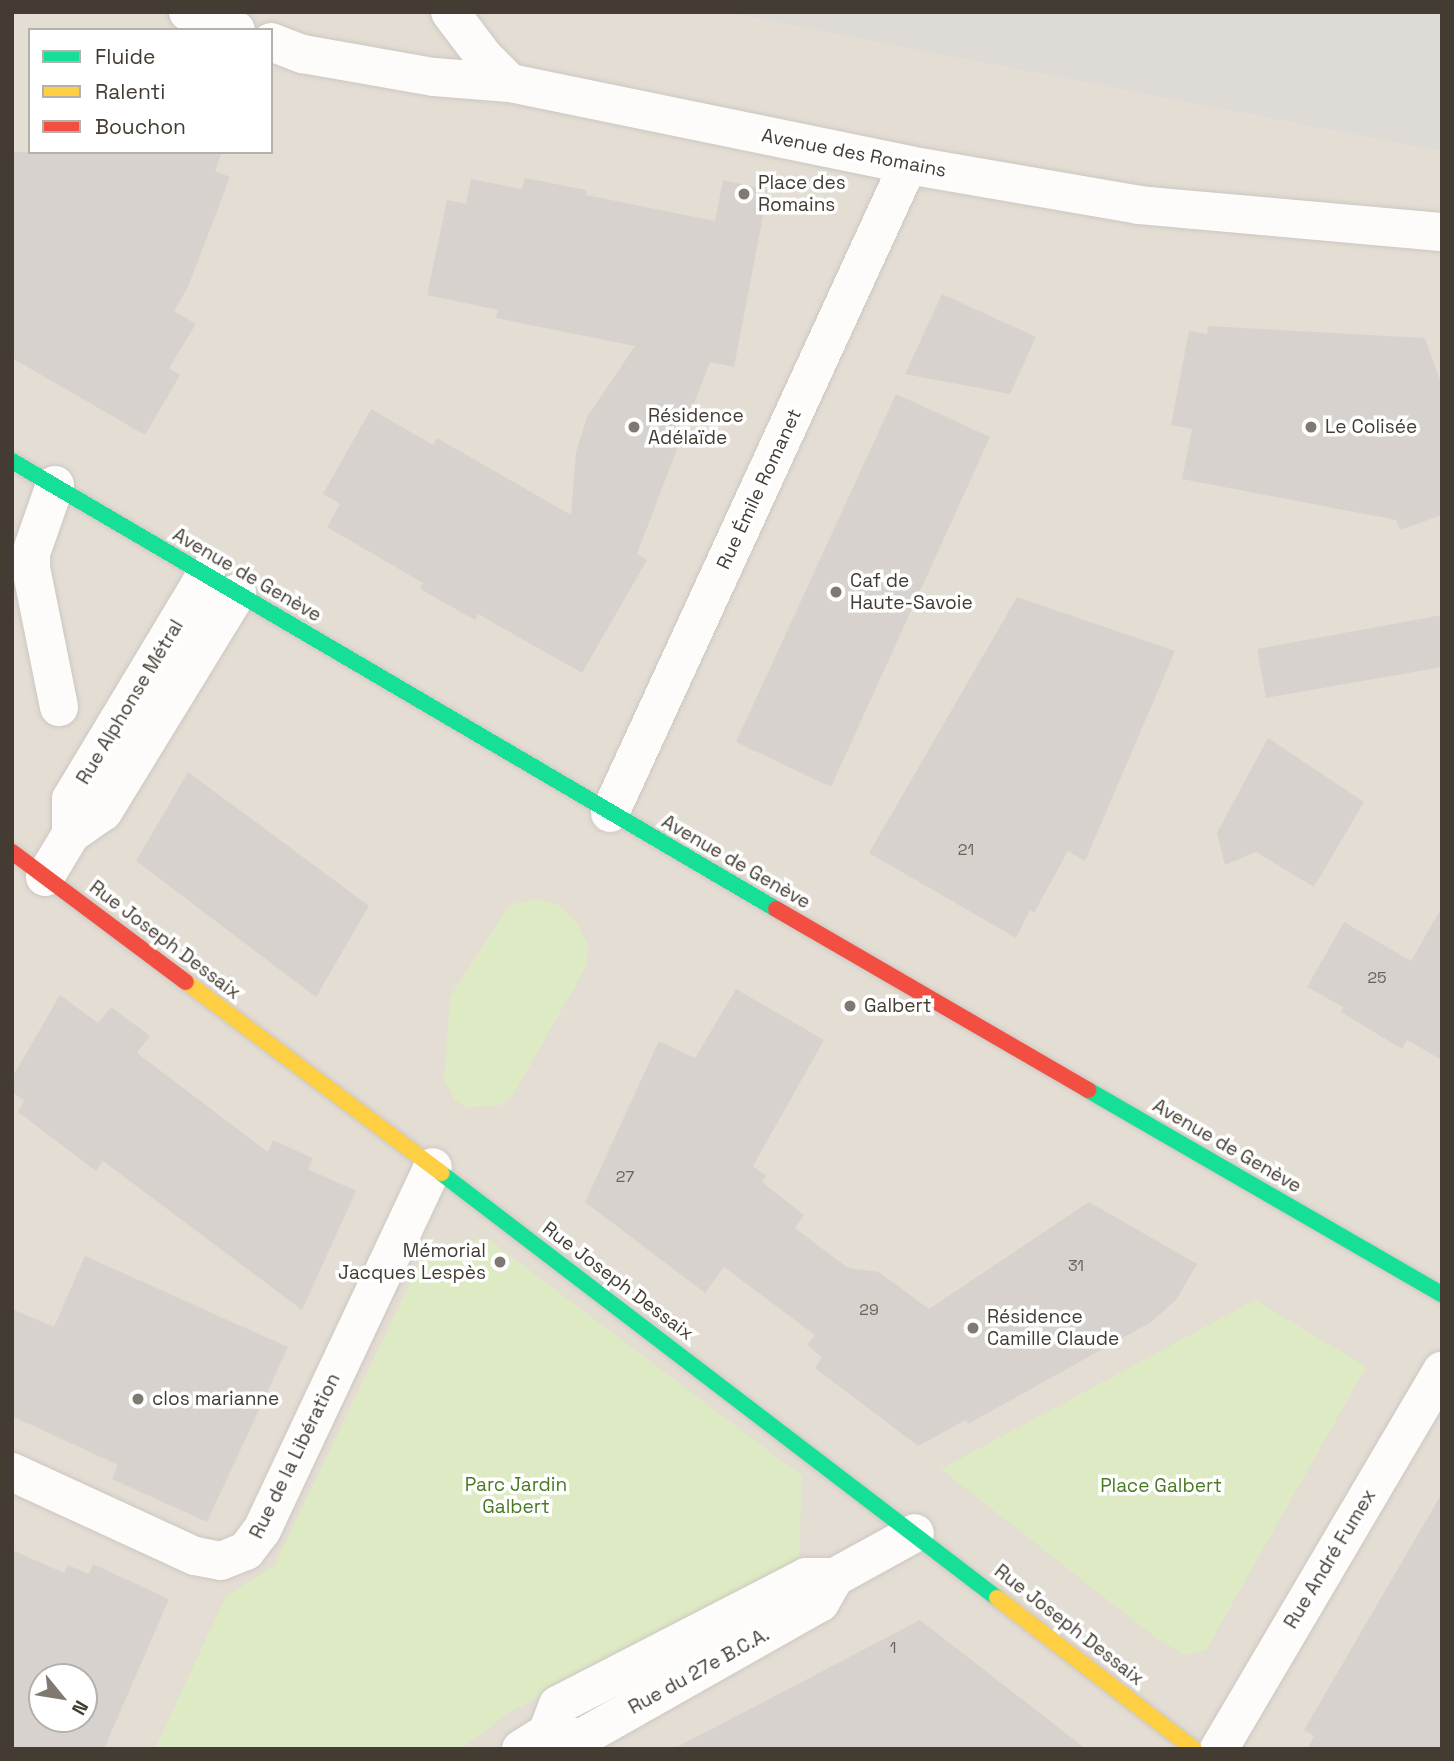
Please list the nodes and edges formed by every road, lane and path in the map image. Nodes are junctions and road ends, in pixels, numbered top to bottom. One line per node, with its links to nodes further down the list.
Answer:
1 (188, 12): 3 (street)
2 (450, 12): 5 (street)
3 (231, 28)
4 (273, 44): 5 (street, Avenue des Romains)
5 (510, 83): 6 (street, Avenue des Romains)
6 (908, 165): 7 (street, Avenue des Romains); 12 (street, Rue Émile Romanet)
7 (1442, 232)
8 (12, 461): 9 (main road, Avenue de Genève)
9 (55, 485): 10 (main road, Avenue de Genève); 11 (street)
10 (222, 584): 12 (main road, Avenue de Genève); 14 (street, Rue Alphonse Métral)
11 (59, 707)
12 (610, 813): 16 (main road, Avenue de Genève)
13 (12, 852): 14 (main road, Rue Joseph Dessaix)
14 (45, 877): 15 (main road, Rue Joseph Dessaix)
15 (433, 1167): 18 (street, Rue de la Libération); 19 (main road, Rue Joseph Dessaix)
16 (1442, 1294)
17 (1442, 1371): 22 (street, Rue André Fumex)
18 (12, 1472)
19 (915, 1533): 20 (street, Rue du 27e B.C.A.); 21 (main road, Rue Joseph Dessaix)
20 (534, 1741)
21 (1194, 1749)
22 (1219, 1749)

